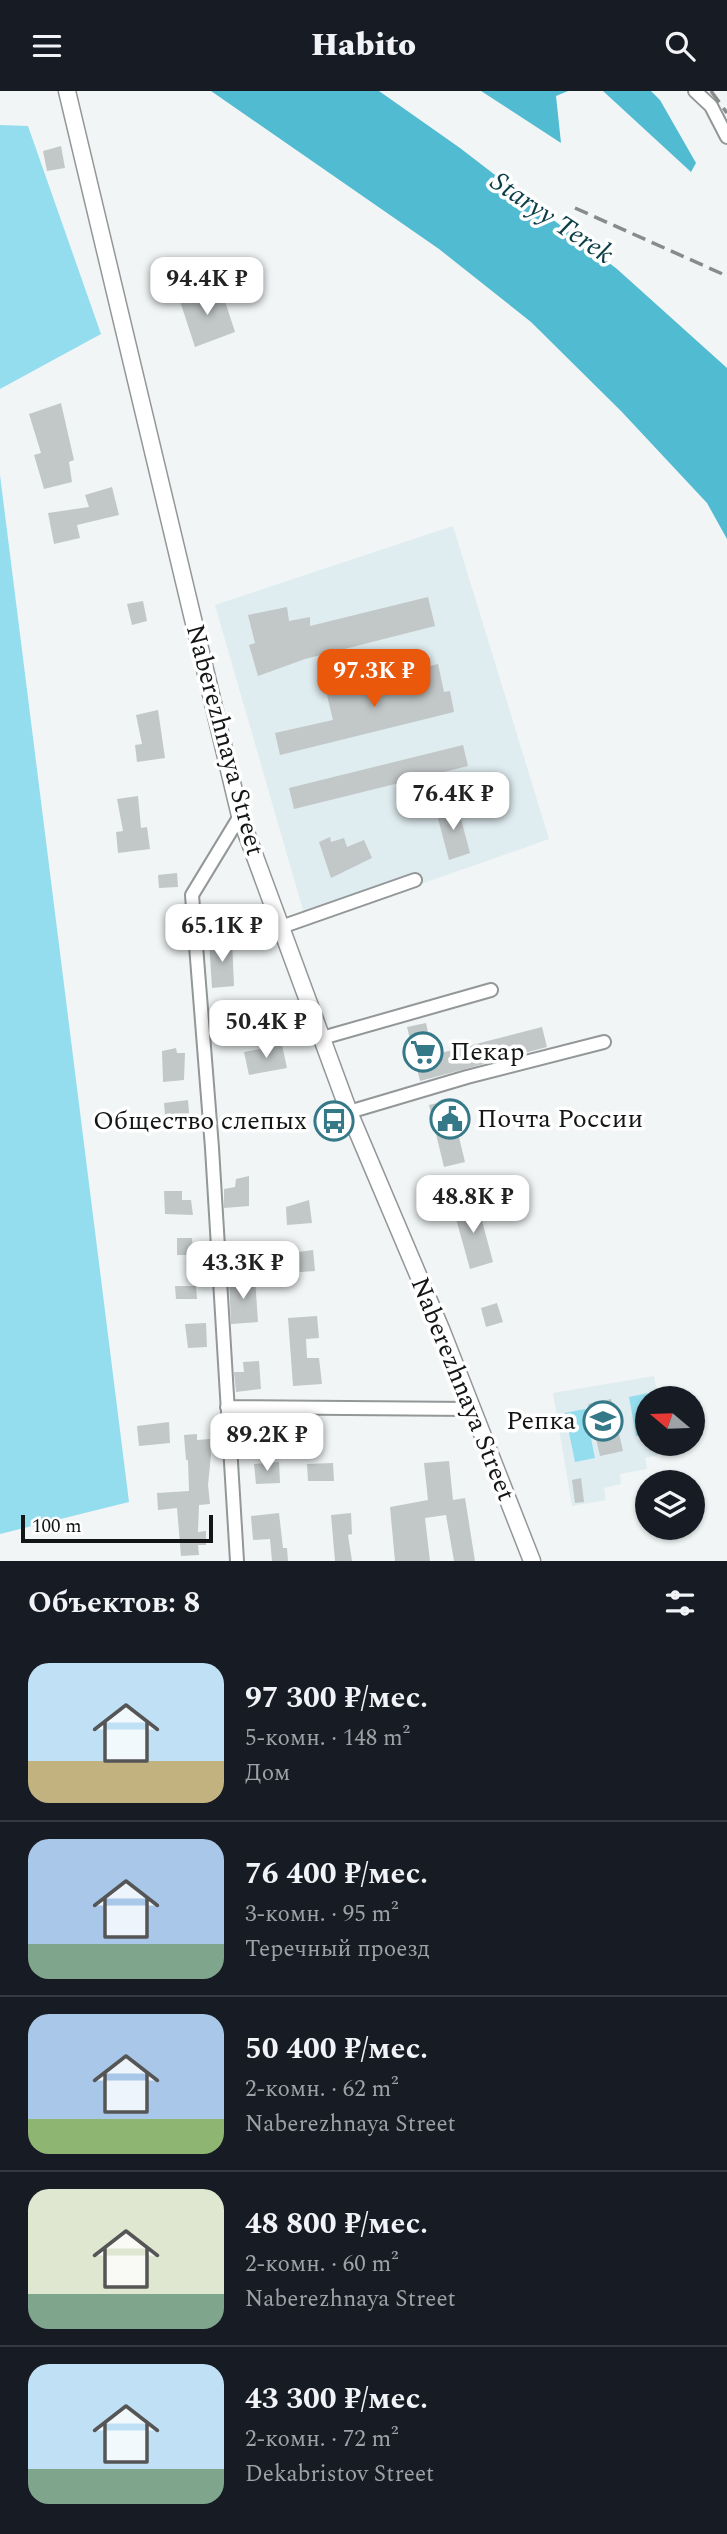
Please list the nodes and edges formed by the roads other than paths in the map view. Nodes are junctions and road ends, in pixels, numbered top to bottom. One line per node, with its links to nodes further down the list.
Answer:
1 (68, 91): 4 (main road, Naberezhnaya Street)
2 (695, 91): 3 (street)
3 (727, 137)
4 (240, 816): 6 (main road, Naberezhnaya Street); 11 (street)
5 (415, 880): 6 (street)
6 (281, 927): 8 (main road, Naberezhnaya Street)
7 (491, 990): 8 (street)
8 (322, 1038): 10 (main road, Naberezhnaya Street)
9 (604, 1042): 10 (street)
10 (349, 1112): 12 (main road, Naberezhnaya Street)
11 (228, 1407): 12 (street); 13 (street)
12 (472, 1409): 14 (main road, Naberezhnaya Street)
13 (237, 1561)
14 (532, 1561)

